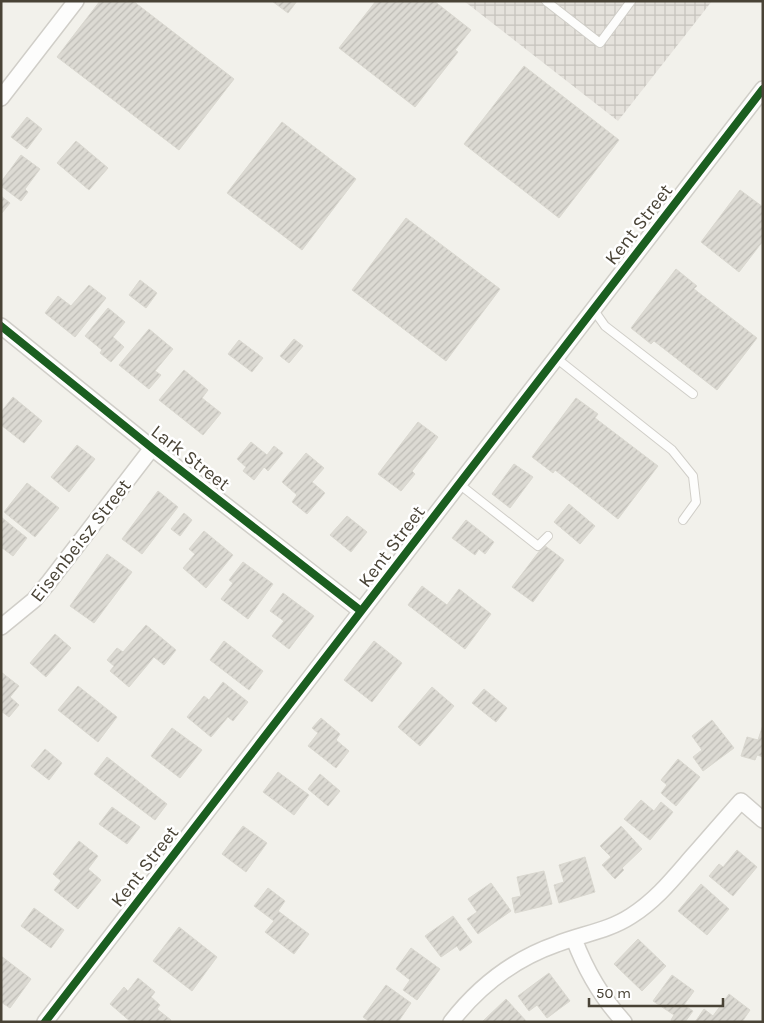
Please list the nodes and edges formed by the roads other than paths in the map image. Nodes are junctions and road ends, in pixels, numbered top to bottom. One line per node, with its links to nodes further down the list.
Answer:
1 (76, 1): 5 (street)
2 (546, 1): 3 (lane)
3 (632, 1)
4 (763, 89): 6 (street, Kent Street)
5 (1, 98)
6 (594, 309): 8 (street, Kent Street); 9 (lane)
7 (1, 326): 10 (street, Lark Street)
8 (556, 358): 11 (street, Kent Street); 12 (lane)
9 (694, 394)
10 (152, 448): 14 (street, Lark Street); 15 (street, Eisenbeisz Street)
11 (459, 484): 13 (lane); 14 (street, Kent Street)
12 (683, 520)
13 (548, 536)
14 (361, 612): 18 (street, Kent Street)
15 (1, 627)
16 (763, 820): 17 (street)
17 (574, 939): 19 (street); 20 (street)
18 (45, 1022)
19 (451, 1022)
20 (624, 1022)

